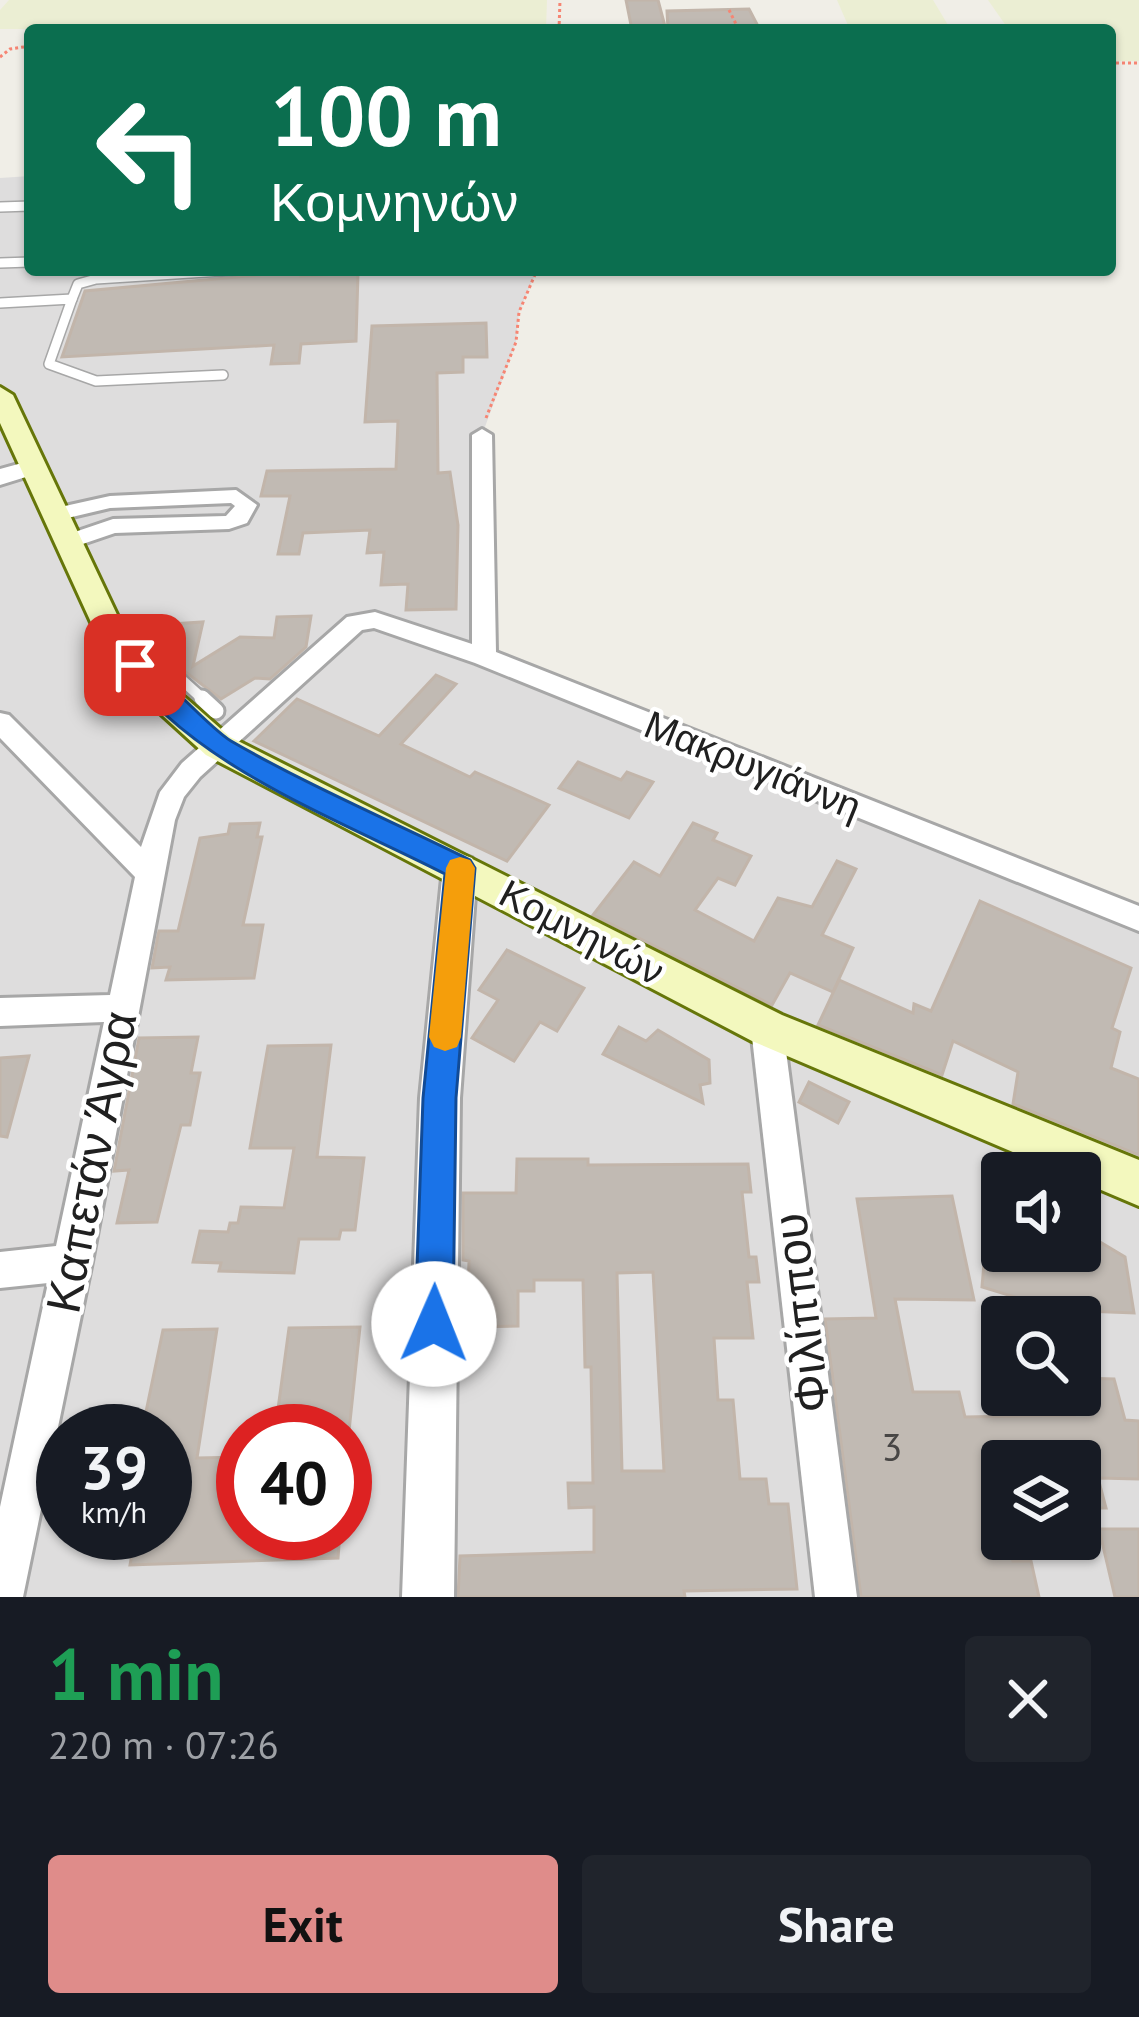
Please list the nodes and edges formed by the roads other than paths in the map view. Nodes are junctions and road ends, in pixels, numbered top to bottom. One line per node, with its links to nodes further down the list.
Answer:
1 (143, 276): 2 (lane)
2 (72, 298): 3 (lane); 4 (lane)
3 (0, 304)
4 (223, 374)
5 (0, 395): 7 (main road, Κομνηνών)
6 (482, 435): 12 (street)
7 (31, 462): 8 (street); 9 (street); 10 (main road, Κομνηνών)
8 (0, 465)
9 (0, 477)
10 (62, 528): 10 (street); 13 (main road, Κομνηνών)
11 (364, 619): 12 (street, Μακρυγιάννη); 13 (street, Καπετάν Άγρα)
12 (484, 657): 17 (street, Μακρυγιάννη)
13 (213, 731): 15 (main road, Κομνηνών); 16 (street, Καπετάν Άγρα)
14 (6, 738): 16 (street)
15 (460, 868): 20 (main road, Κομνηνών); 25 (street)
16 (148, 873): 18 (street, Καπετάν Άγρα)
17 (1139, 919)
18 (120, 1008): 19 (street); 22 (street, Καπετάν Άγρα)
19 (0, 1012)
20 (766, 1028): 21 (main road, Κομνηνών); 26 (street, Φιλίππου)
21 (1139, 1183)
22 (74, 1262): 23 (street); 24 (street, Καπετάν Άγρα)
23 (0, 1270)
24 (2, 1597)
25 (428, 1597)
26 (836, 1597)

